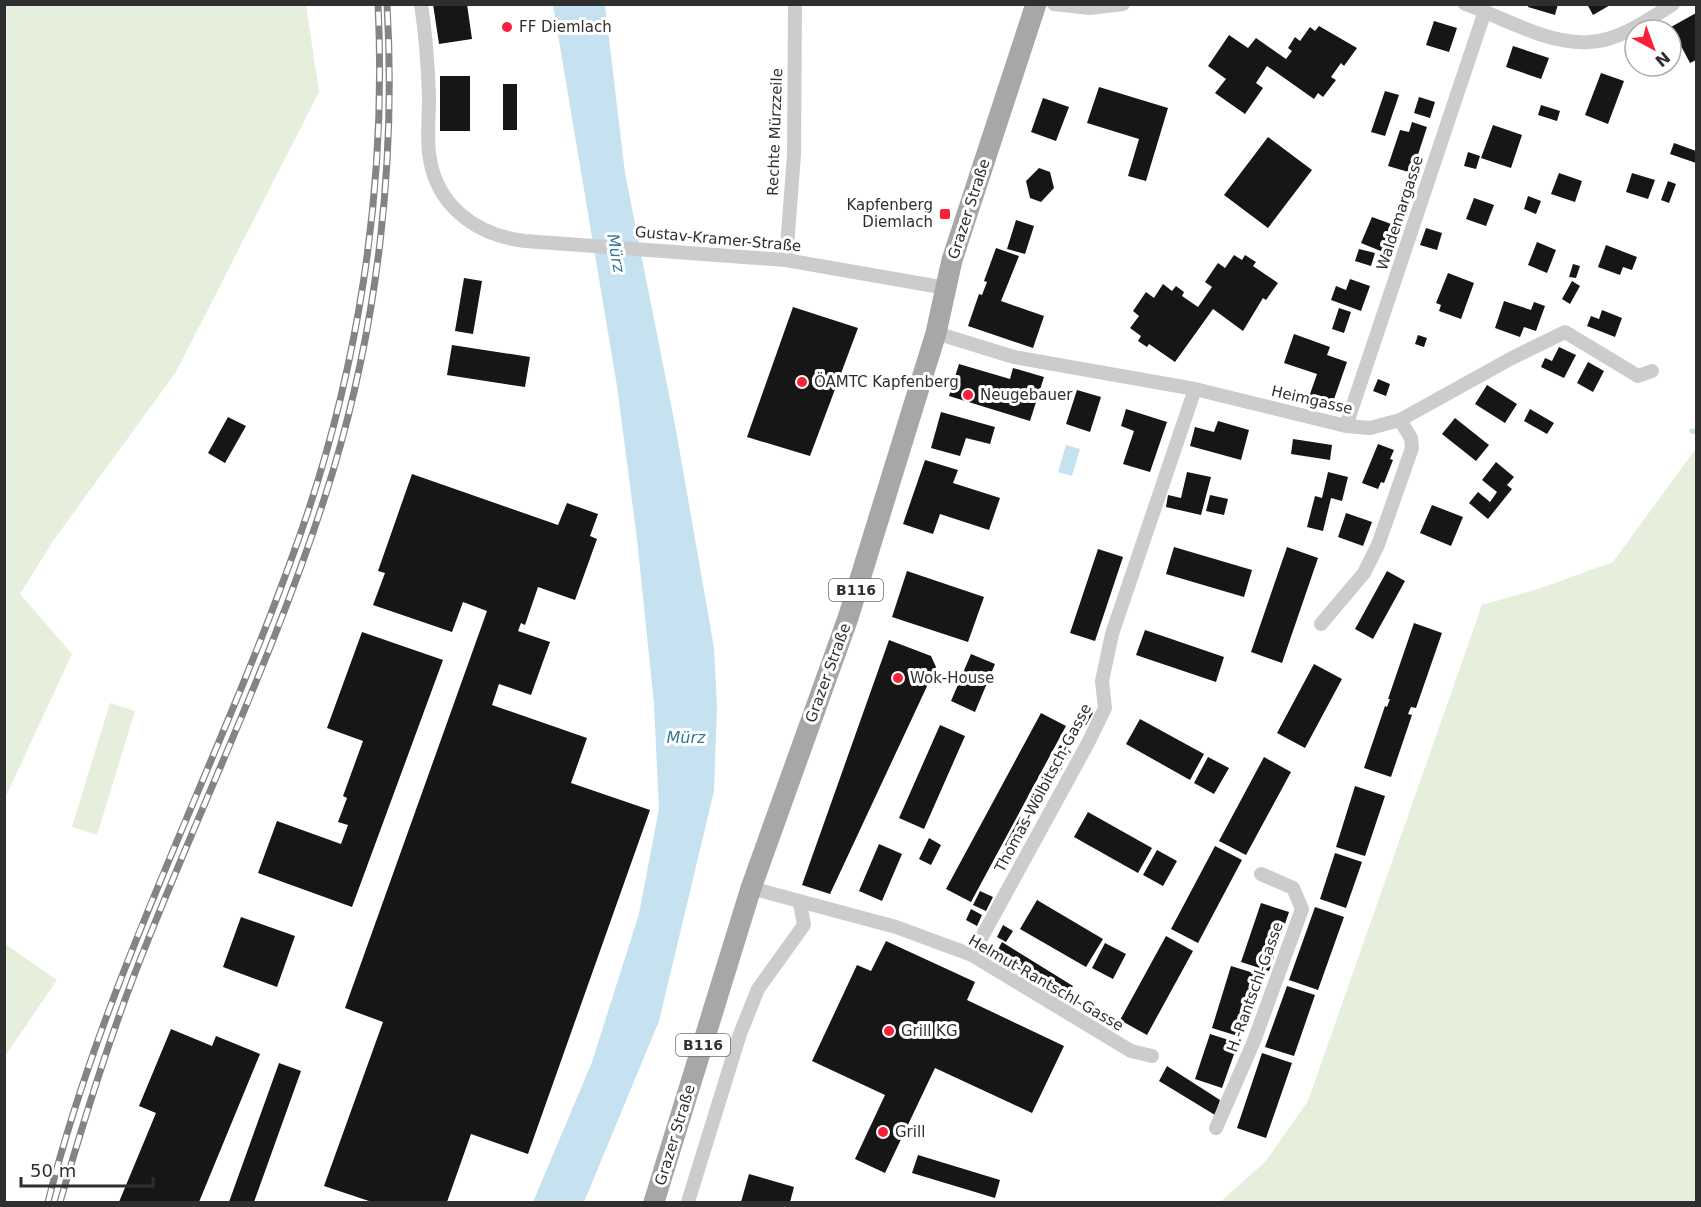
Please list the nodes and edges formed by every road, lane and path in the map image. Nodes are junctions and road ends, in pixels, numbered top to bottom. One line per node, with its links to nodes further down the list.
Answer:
1 (421, 4): 9 (street, Gustav-Kramer-Straße)
2 (795, 4): 9 (street, Rechte Mürzzeile)
3 (1036, 4): 10 (main road, Grazer Straße / B116)
4 (1054, 4): 5 (street)
5 (1123, 4)
6 (1465, 4): 8 (street)
7 (1673, 4): 8 (street)
8 (1485, 11): 15 (street, Waldemargasse)
9 (786, 260): 10 (street, Gustav-Kramer-Straße)
10 (946, 288): 11 (main road, Grazer Straße / B116)
11 (936, 333): 13 (street, Heimgasse); 18 (main road, Grazer Straße / B116)
12 (1652, 371): 14 (street, Heimgasse)
13 (1195, 389): 15 (street, Heimgasse); 20 (street, Thomas-Wölbitsch-Gasse)
14 (1400, 420): 15 (street, Heimgasse); 16 (street)
15 (1346, 426)
16 (1321, 624)
17 (1261, 873): 22 (street, H.-Rantschl-Gasse)
18 (751, 888): 19 (street, Helmut-Rantschl-Gasse); 23 (main road, Grazer Straße / B116)
19 (800, 903): 20 (street, Helmut-Rantschl-Gasse); 24 (street)
20 (972, 955): 21 (street, Helmut-Rantschl-Gasse)
21 (1152, 1056)
22 (1216, 1128)
23 (654, 1203)
24 (688, 1203)

